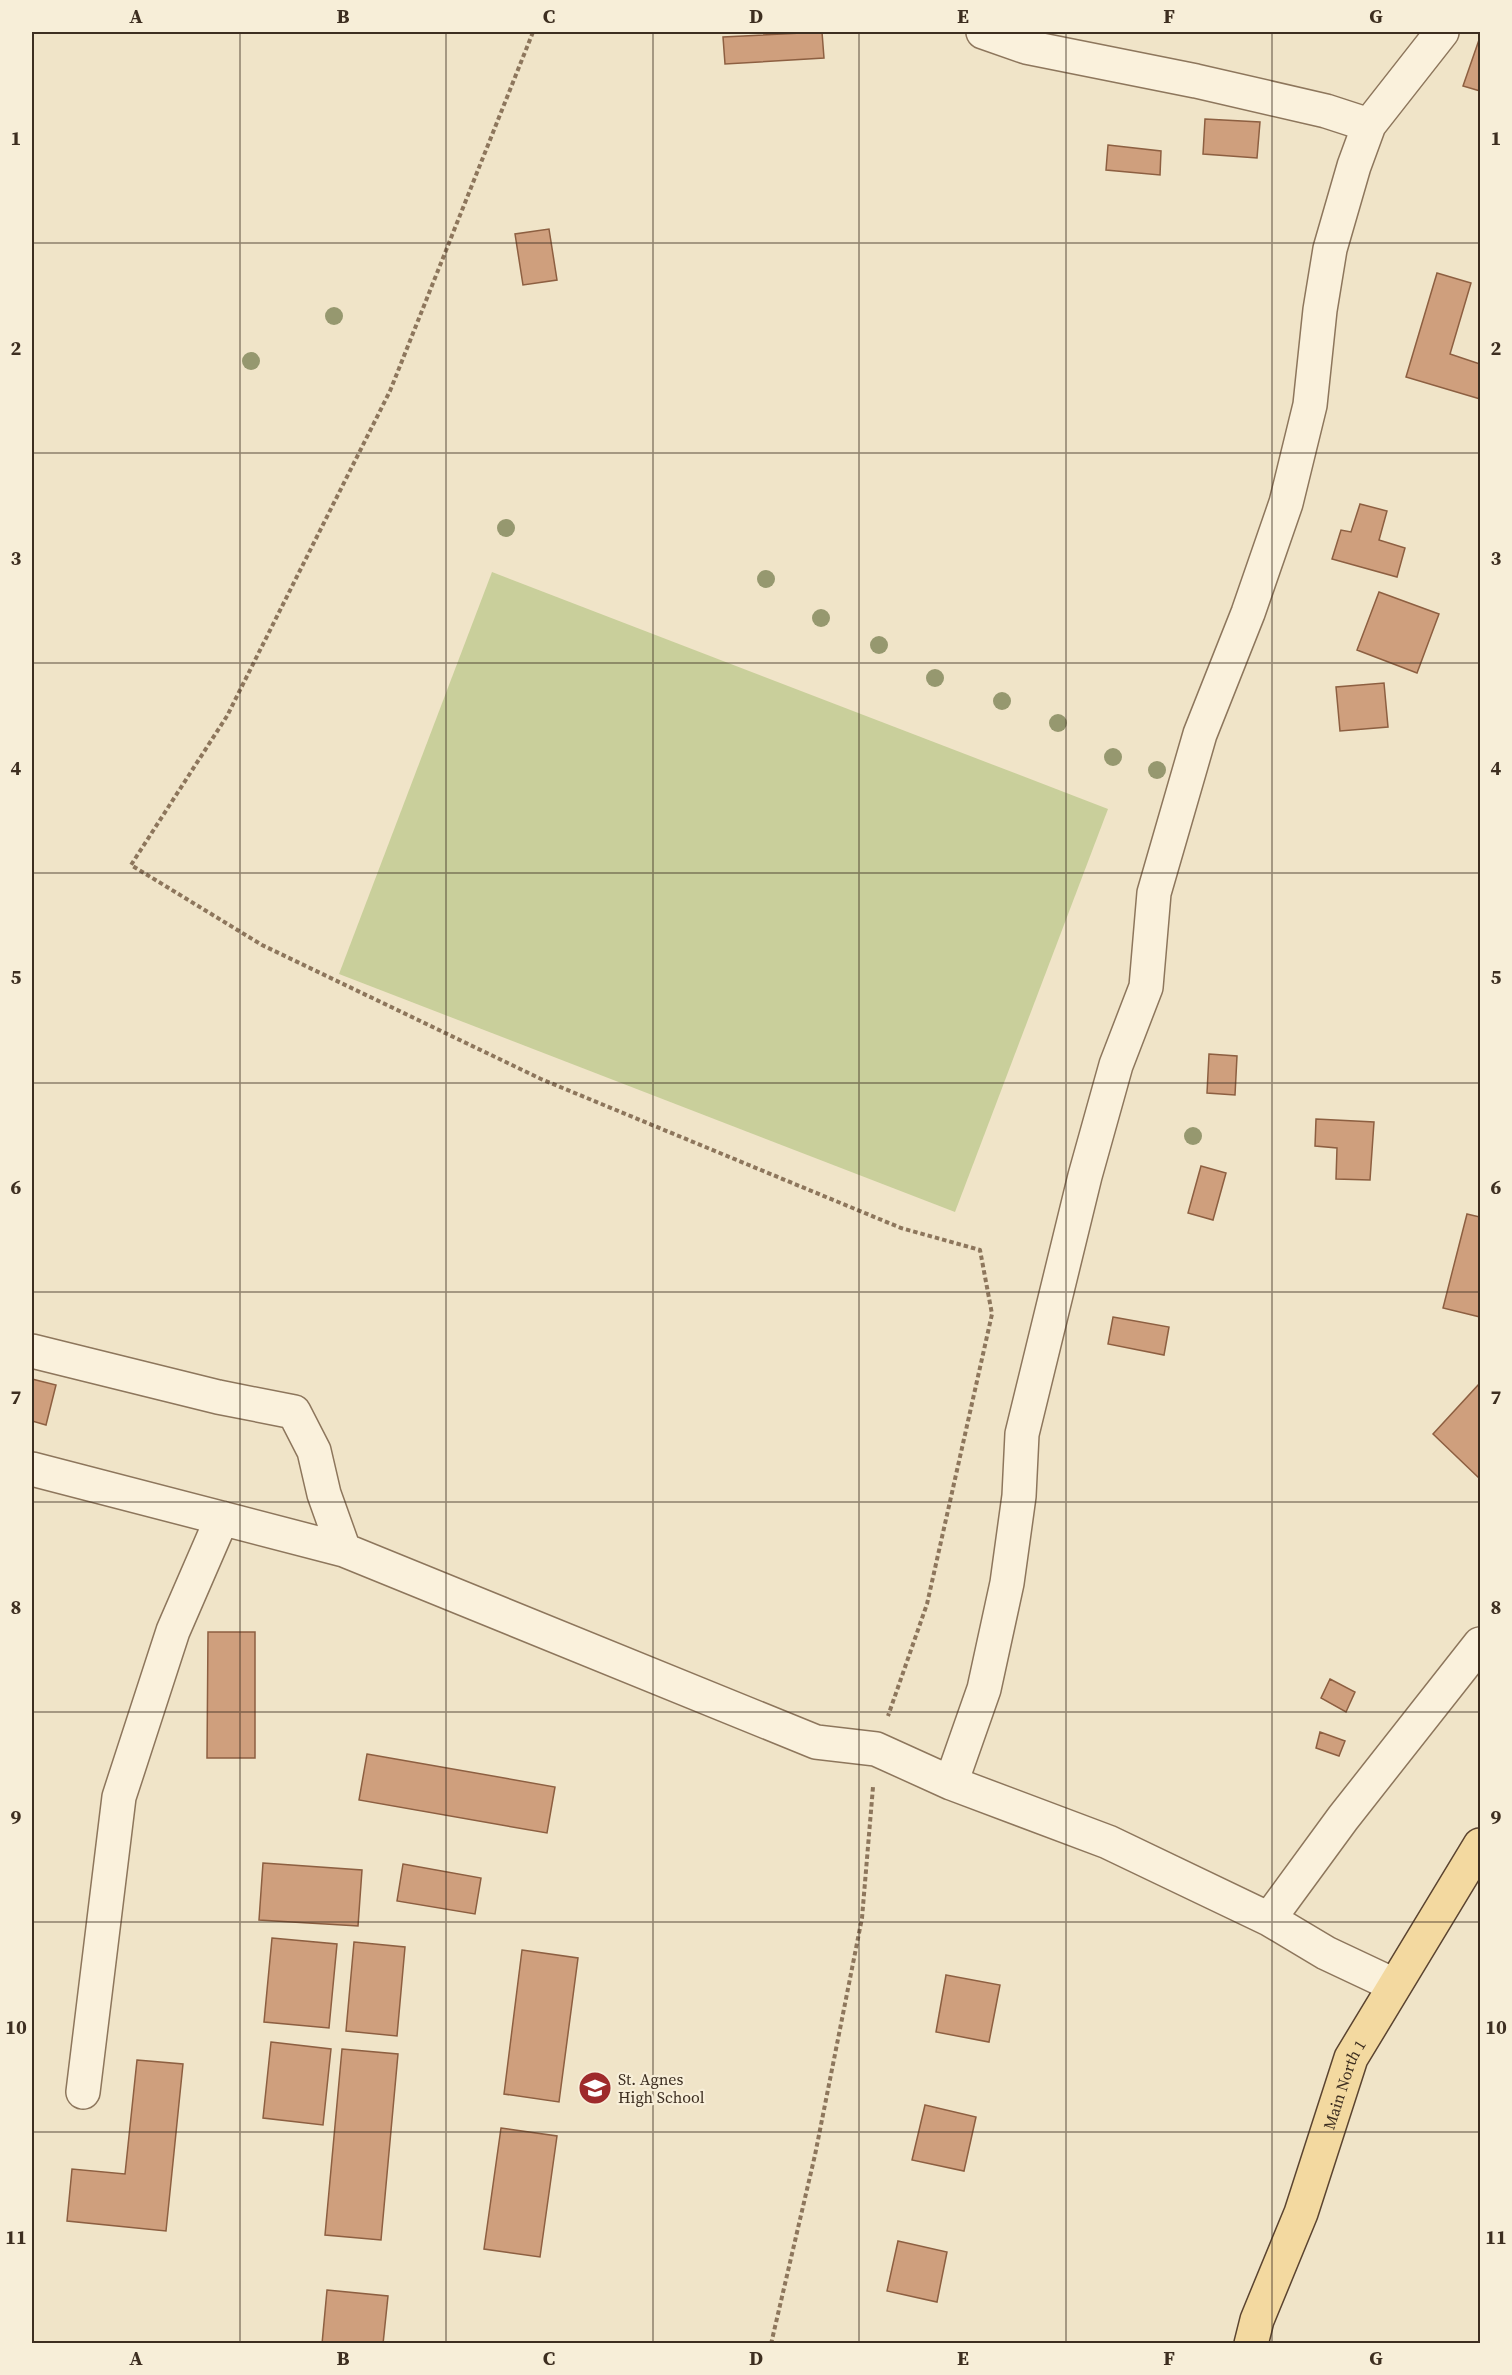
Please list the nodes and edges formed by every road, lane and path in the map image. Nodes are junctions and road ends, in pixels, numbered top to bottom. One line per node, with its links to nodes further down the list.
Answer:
1 (533, 32): 10 (path)
2 (983, 32): 4 (street)
3 (1442, 32): 4 (street)
4 (1369, 125): 11 (street)
5 (32, 1351): 8 (street)
6 (32, 1469): 7 (street)
7 (222, 1518): 8 (street); 15 (street)
8 (344, 1550): 10 (street)
9 (1480, 1644): 13 (street)
10 (876, 1749): 11 (street); 16 (path)
11 (951, 1783): 13 (street)
12 (1480, 1845): 14 (main road, Main North 1)
13 (1269, 1919): 14 (street)
14 (1394, 1985): 17 (main road, Main North 1)
15 (82, 2092)
16 (771, 2343)
17 (1251, 2343)

